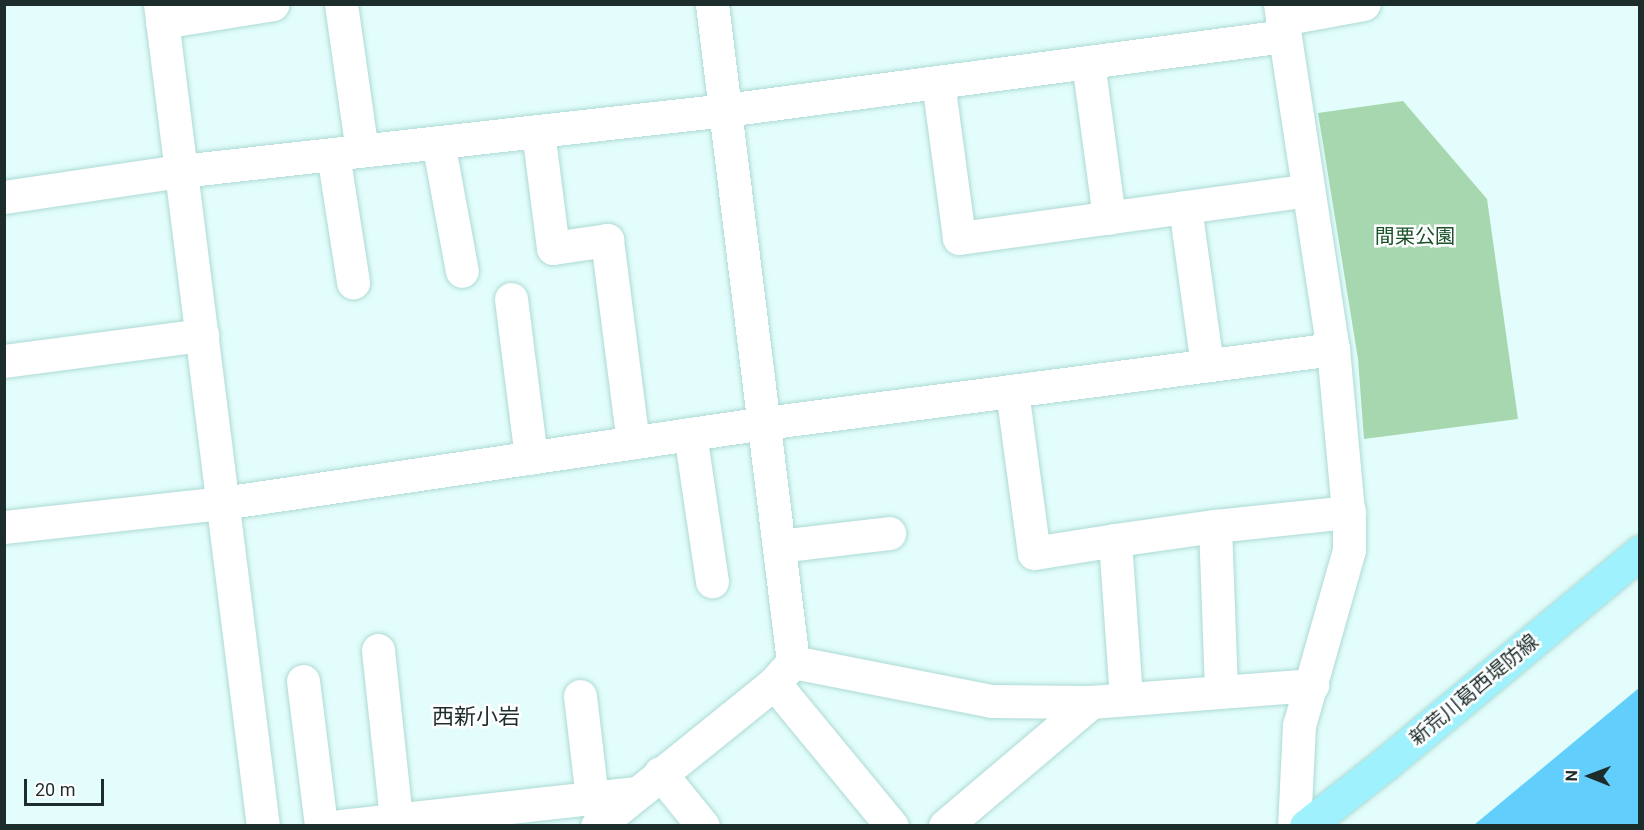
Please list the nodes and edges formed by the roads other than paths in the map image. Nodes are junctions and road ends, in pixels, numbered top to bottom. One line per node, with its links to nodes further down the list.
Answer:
1 (341, 4): 12 (street)
2 (712, 4): 9 (street)
3 (1364, 4): 6 (street)
4 (276, 5): 5 (street)
5 (161, 13): 13 (street)
6 (1282, 20): 7 (street); 14 (street)
7 (1088, 62): 8 (street); 17 (street)
8 (938, 82): 9 (street); 17 (street)
9 (726, 110): 10 (street); 26 (street)
10 (538, 131): 11 (street); 28 (street)
11 (438, 142): 12 (street); 18 (street)
12 (347, 152): 13 (street); 19 (street)
13 (181, 171): 15 (street); 21 (street)
14 (1308, 190): 16 (street); 22 (street)
15 (4, 197)
16 (1185, 207): 17 (street); 24 (street)
17 (1108, 218)
18 (462, 271)
19 (353, 282)
20 (512, 299): 29 (street)
21 (202, 334): 23 (street); 30 (street)
22 (1333, 349): 24 (street); 31 (street)
23 (4, 361)
24 (1207, 365): 25 (street)
25 (1012, 391): 26 (street); 35 (street)
26 (765, 423): 27 (street); 36 (street)
27 (690, 434): 28 (street); 38 (street)
28 (633, 442): 29 (street)
29 (531, 458): 30 (street)
30 (223, 503): 33 (street); 50 (street)
31 (1349, 512): 32 (street); 42 (street)
32 (1215, 526): 35 (street); 43 (street)
33 (4, 527)
34 (889, 533): 36 (street)
35 (1115, 540): 45 (street)
36 (779, 546): 40 (street)
37 (1640, 552): 57 (main road, 新荒川葛西堤防線)
38 (712, 581)
39 (378, 650): 49 (street)
40 (784, 673): 46 (street); 47 (street); 54 (street)
41 (303, 681): 51 (street)
42 (1312, 685): 43 (street); 56 (street)
43 (1221, 691): 45 (street)
44 (580, 696): 48 (street)
45 (1126, 698): 46 (street)
46 (1091, 702): 55 (street)
47 (660, 773): 48 (street); 53 (street)
48 (594, 812): 49 (street)
49 (396, 819): 52 (street)
50 (263, 825)
51 (321, 825)
52 (341, 825)
53 (704, 825)
54 (892, 825)
55 (945, 825)
56 (1294, 825)
57 (1306, 825)

